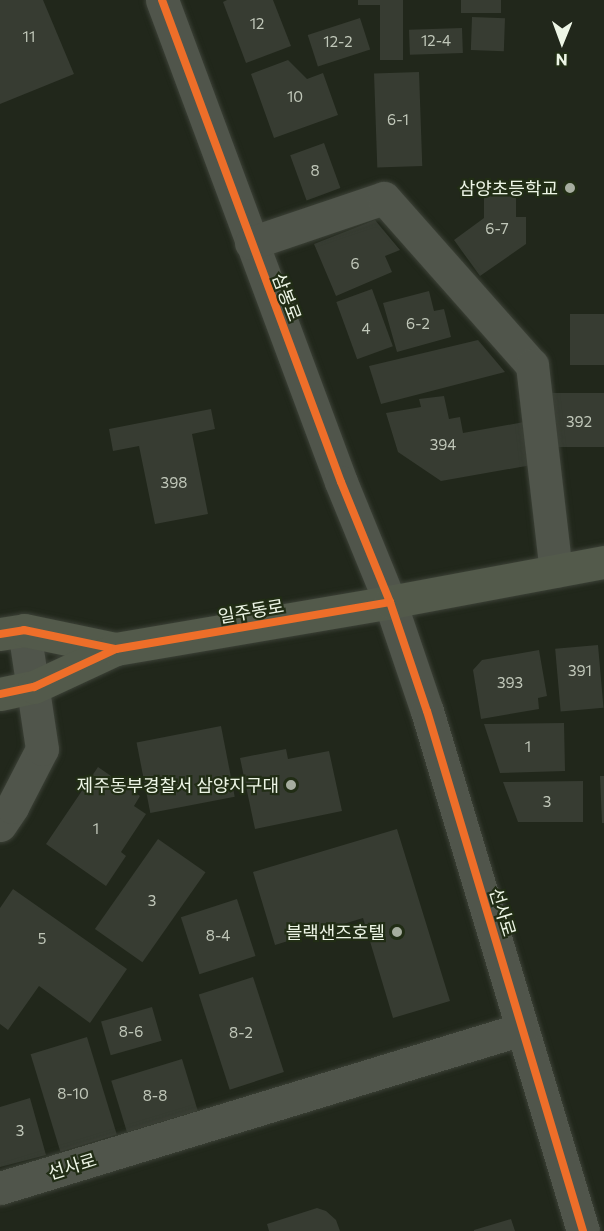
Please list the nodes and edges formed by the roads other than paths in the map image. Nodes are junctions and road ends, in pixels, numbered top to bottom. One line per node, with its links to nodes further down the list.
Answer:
1 (162, 0): 2 (street, 삼봉로)
2 (251, 243): 4 (street); 5 (street, 삼봉로)
3 (604, 562): 4 (main road, 일주동로)
4 (556, 571): 5 (main road, 일주동로)
5 (390, 602): 7 (main road, 일주동로); 11 (street, 선사로)
6 (12, 632): 7 (main road, 일주동로); 8 (street)
7 (116, 649): 8 (main road, 일주동로)
8 (34, 687): 9 (main road, 일주동로); 10 (street)
9 (0, 694)
10 (0, 825)
11 (522, 1029): 12 (street, 선사로); 13 (street, 선사로)
12 (0, 1188)
13 (583, 1231)

